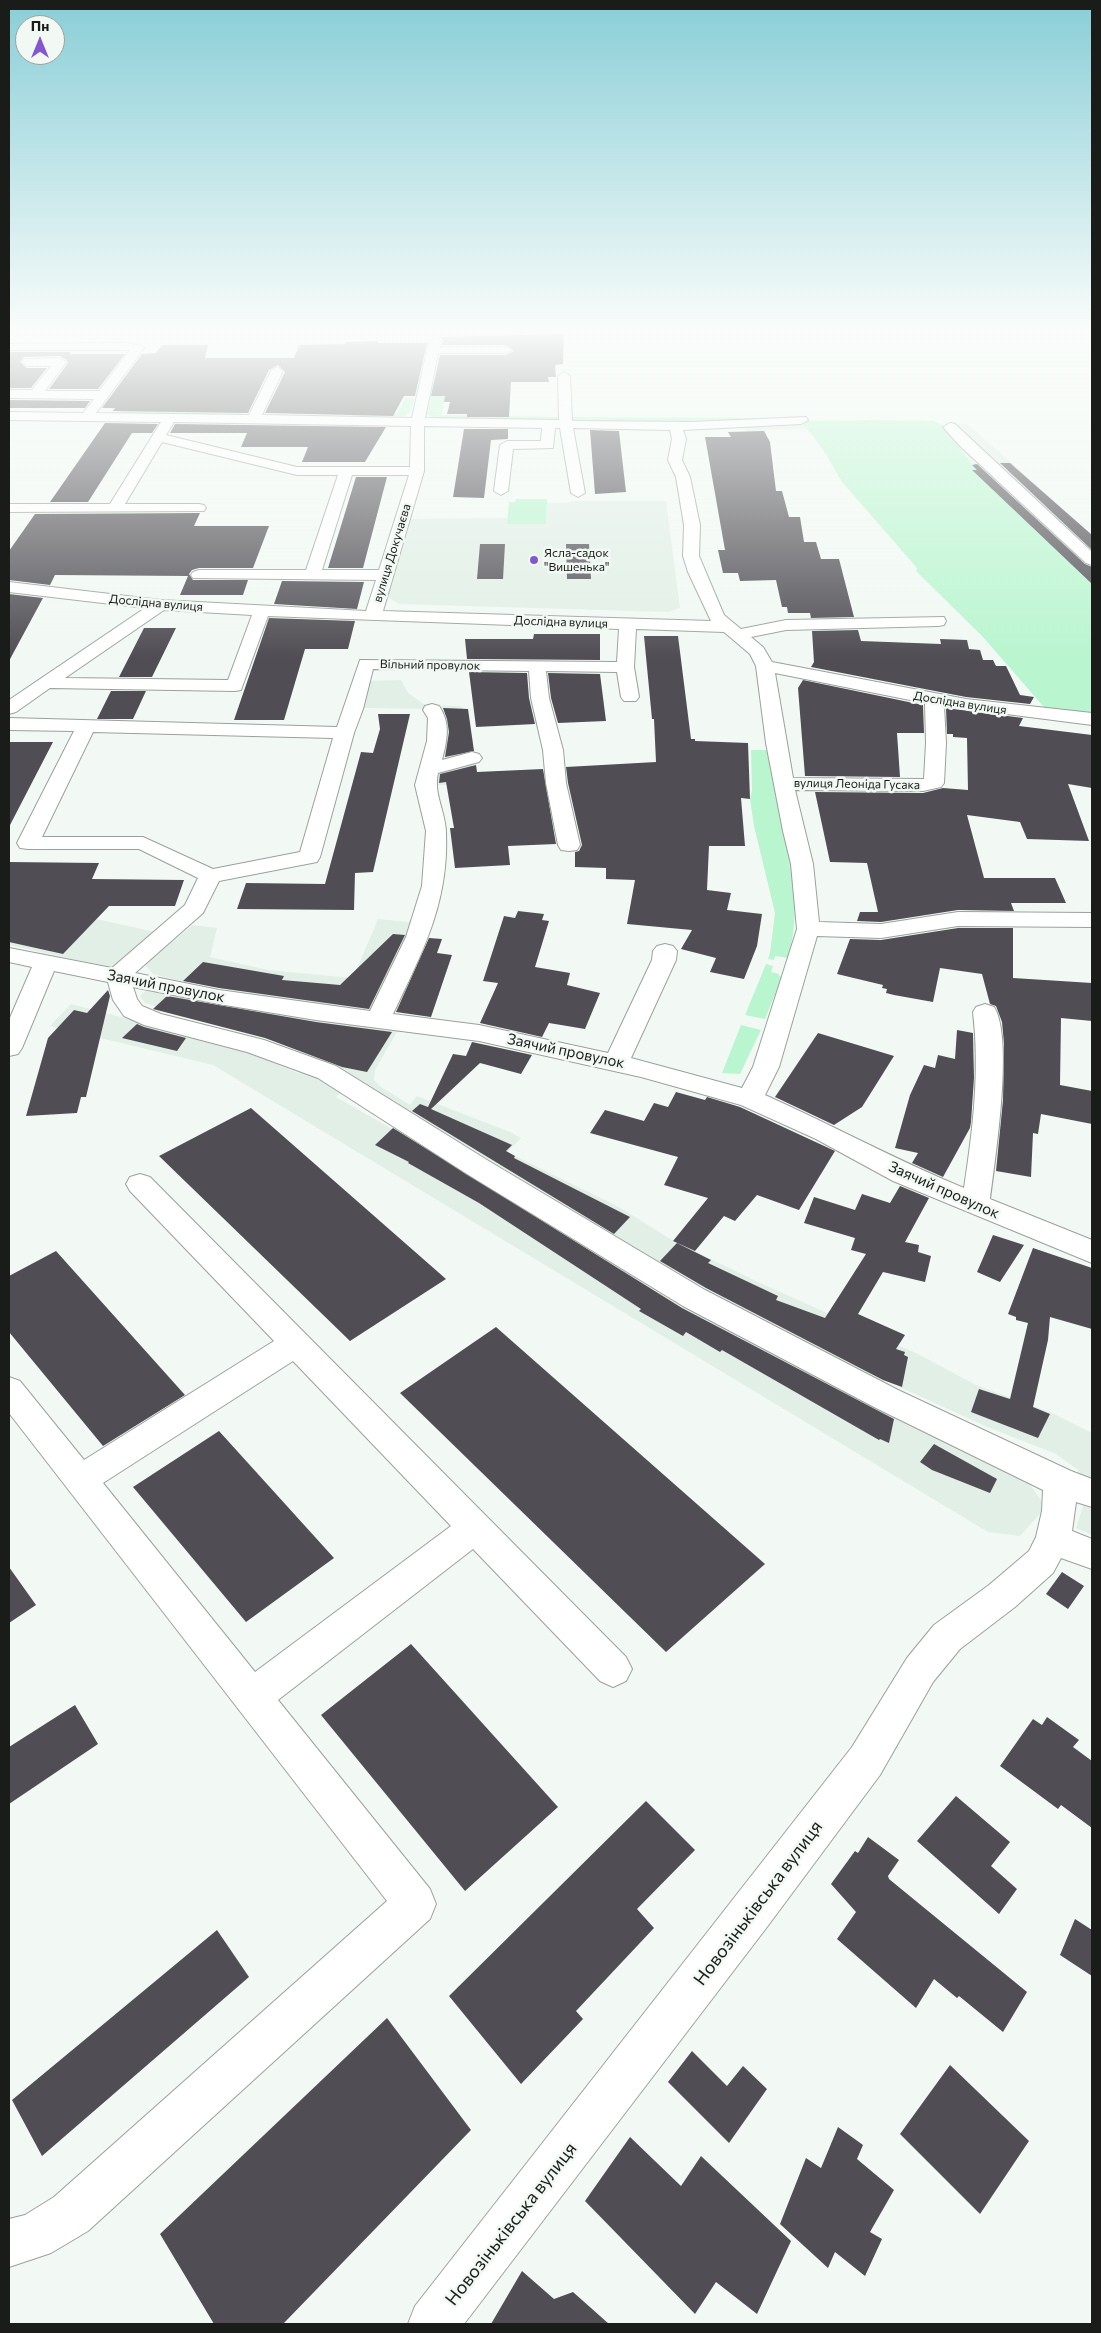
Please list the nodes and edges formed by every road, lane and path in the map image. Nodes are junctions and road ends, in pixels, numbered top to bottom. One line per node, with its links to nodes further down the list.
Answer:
1 (158, 440): 14 (street)
2 (172, 440): 8 (street)
3 (418, 440): 9 (street, вулиця Докучаєва)
4 (548, 440): 10 (street)
5 (569, 440): 12 (street)
6 (679, 440): 26 (street)
7 (964, 440): 16 (street)
8 (346, 471): 9 (street); 18 (street)
9 (417, 471): 19 (street, вулиця Докучаєва)
10 (501, 491)
11 (20, 492): 13 (street)
12 (578, 493)
13 (9, 507): 14 (street)
14 (115, 508): 15 (street)
15 (199, 508)
16 (1092, 560)
17 (199, 575): 18 (street)
18 (312, 575): 19 (street)
19 (385, 575): 23 (street, вулиця Докучаєва)
20 (9, 587): 21 (street, Дослідна вулиця)
21 (160, 605): 22 (street, Дослідна вулиця); 30 (street)
22 (262, 610): 23 (street, Дослідна вулиця); 30 (street)
23 (373, 616): 25 (street, Дослідна вулиця)
24 (938, 621): 26 (street, Дослідна вулиця)
25 (628, 625): 26 (street, Дослідна вулиця); 29 (street)
26 (733, 631): 28 (street)
27 (536, 666): 29 (street, Вільний провулок); 38 (street, Вільний провулок); 42 (street)
28 (765, 666): 32 (street, Дослідна вулиця); 41 (street, вулиця Леоніда Гусака)
29 (625, 668): 31 (street)
30 (46, 683): 33 (street)
31 (630, 697)
32 (934, 699): 35 (street, Дослідна вулиця); 41 (street, вулиця Леоніда Гусака)
33 (9, 708)
34 (432, 710): 40 (street)
35 (1092, 720)
36 (9, 724): 37 (street)
37 (86, 726): 38 (street); 43 (street)
38 (344, 733): 43 (street)
39 (472, 758): 40 (street)
40 (428, 770): 51 (street)
41 (785, 784): 45 (street, вулиця Леоніда Гусака)
42 (569, 845)
43 (210, 876): 49 (street)
44 (1092, 920): 45 (street)
45 (808, 929): 54 (street, вулиця Леоніда Гусака)
46 (665, 950): 53 (street)
47 (9, 955): 48 (street, Заячий провулок)
48 (46, 962): 49 (street, Заячий провулок); 52 (street)
49 (118, 976): 51 (street, Заячий провулок); 61 (street)
50 (985, 1012): 56 (street)
51 (378, 1021): 53 (street, Заячий провулок)
52 (9, 1048)
53 (616, 1062): 54 (street, Заячий провулок)
54 (750, 1099): 56 (street, Заячий провулок)
55 (140, 1184): 58 (street)
56 (975, 1204): 57 (street, Заячий провулок)
57 (1092, 1252)
58 (295, 1344): 60 (street); 62 (street)
59 (9, 1390): 60 (street)
60 (80, 1480): 66 (street)
61 (1076, 1487): 63 (street, Новозіньківська вулиця)
62 (475, 1528): 65 (street); 66 (street)
63 (1054, 1540): 64 (street); 68 (street, Новозіньківська вулиця)
64 (1092, 1554)
65 (613, 1669)
66 (252, 1697): 67 (street)
67 (9, 2243)
68 (433, 2324)

